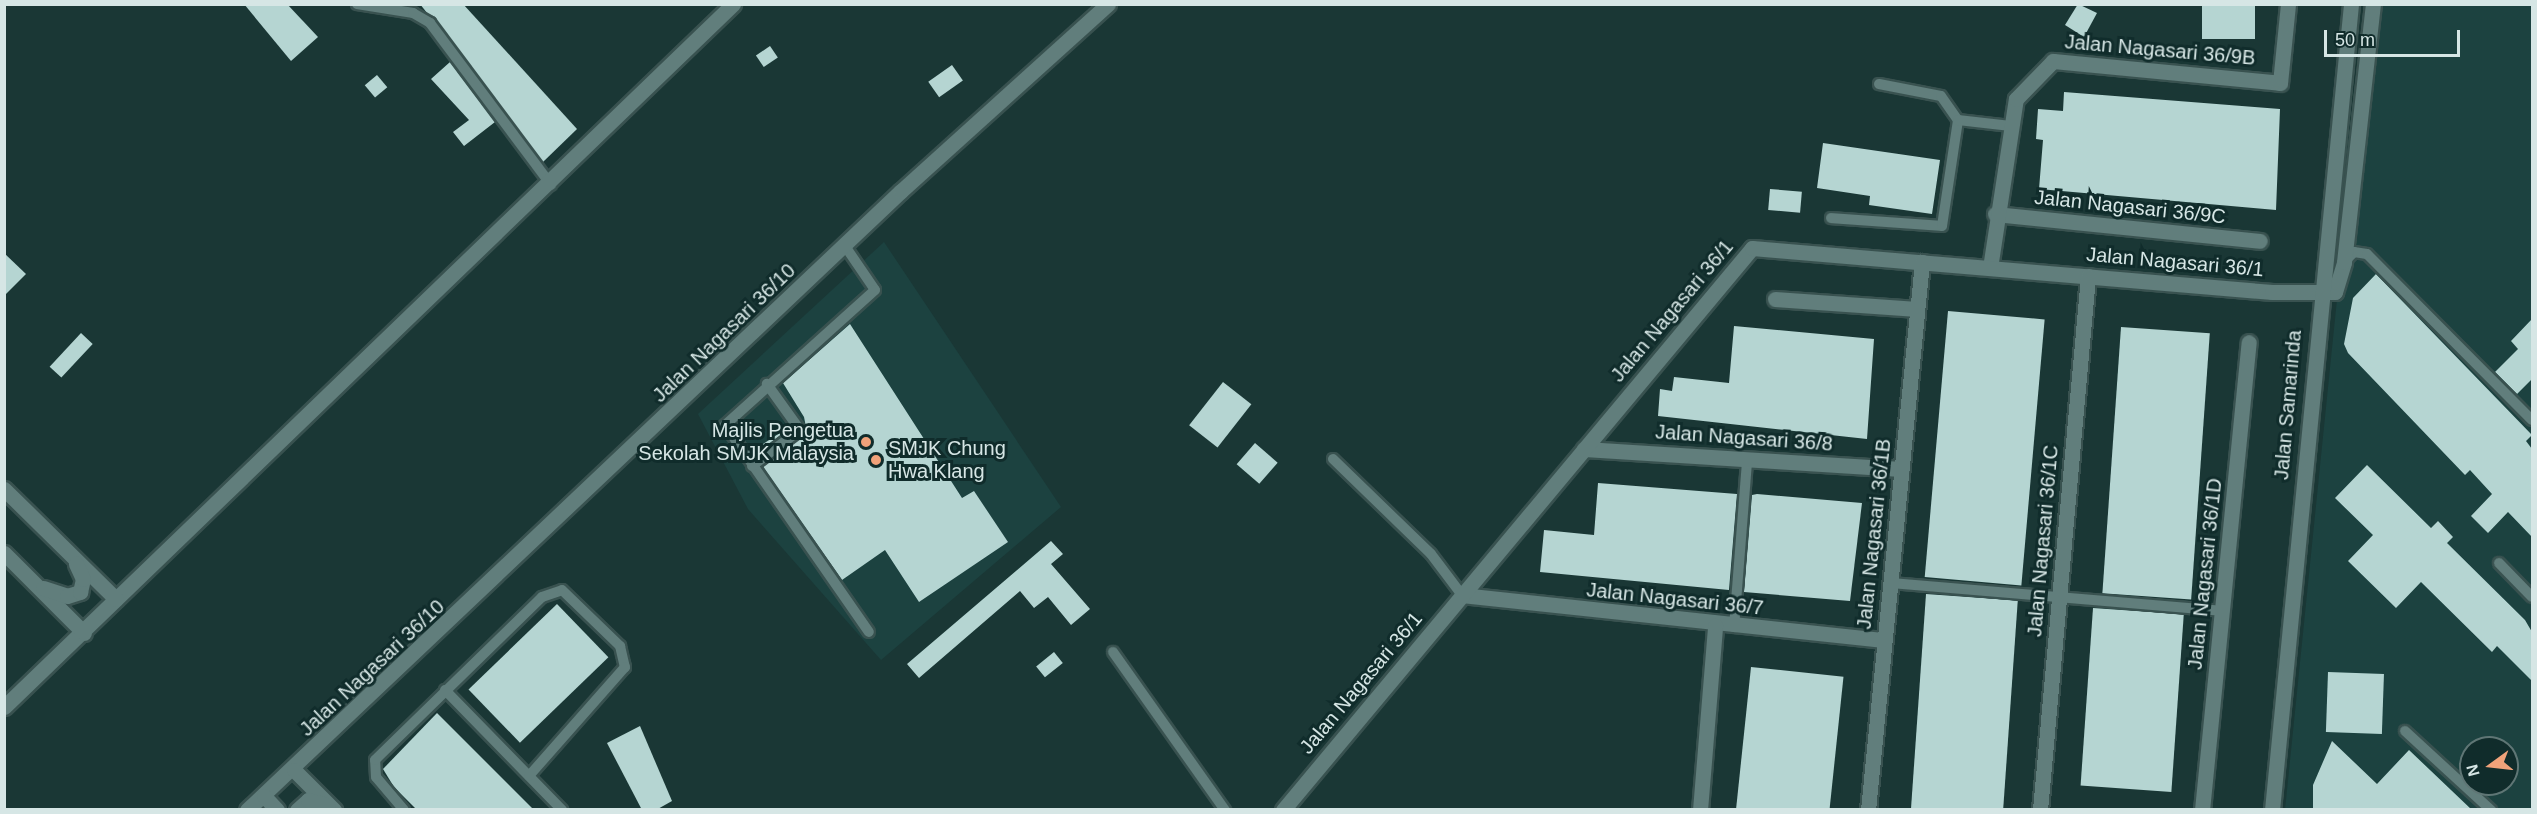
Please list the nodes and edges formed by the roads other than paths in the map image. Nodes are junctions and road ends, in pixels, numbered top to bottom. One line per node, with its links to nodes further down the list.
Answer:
1 (357, 4): 12 (lane)
2 (733, 4): 12 (street)
3 (1108, 4): 16 (street, Jalan Nagasari 36/10)
4 (2288, 4): 11 (street, Jalan Nagasari 36/9B)
5 (2351, 4): 7 (street, Jalan Samarinda)
6 (2373, 4): 8 (street)
7 (2346, 51): 8 (street); 21 (street, Jalan Samarinda)
8 (2367, 53): 18 (street)
9 (1879, 84): 10 (lane)
10 (1958, 120): 11 (lane); 14 (lane)
11 (2011, 126): 13 (street)
12 (551, 185): 41 (street)
13 (1995, 214): 15 (street, Jalan Nagasari 36/9C); 19 (street)
14 (1831, 218)
15 (2260, 241)
16 (846, 246): 25 (lane); 52 (street, Jalan Nagasari 36/10)
17 (1922, 262): 19 (street, Jalan Nagasari 36/1); 23 (street, Jalan Nagasari 36/1B); 27 (street, Jalan Nagasari 36/1)
18 (2344, 262): 21 (street); 26 (lane)
19 (1990, 268): 20 (street, Jalan Nagasari 36/1)
20 (2088, 276): 21 (street, Jalan Nagasari 36/1); 39 (street, Jalan Nagasari 36/1C)
21 (2320, 295): 67 (street, Jalan Samarinda)
22 (1775, 299): 23 (street)
23 (1917, 309): 31 (street, Jalan Nagasari 36/1B)
24 (2249, 342): 42 (street, Jalan Nagasari 36/1D)
25 (767, 384): 30 (lane); 30 (lane)
26 (2532, 420)
27 (1584, 449): 29 (street, Jalan Nagasari 36/8); 38 (street, Jalan Nagasari 36/1)
28 (1334, 459): 38 (lane)
29 (1747, 460): 31 (street, Jalan Nagasari 36/8); 44 (lane)
30 (752, 466): 45 (lane)
31 (1901, 470): 36 (street, Jalan Nagasari 36/1B)
32 (4, 489): 34 (street)
33 (4, 553): 37 (street)
34 (72, 556): 37 (street); 41 (street)
35 (2499, 563): 40 (lane)
36 (1890, 583): 39 (lane); 47 (street, Jalan Nagasari 36/1B)
37 (38, 586): 46 (street)
38 (1462, 595): 43 (street, Jalan Nagasari 36/7); 62 (street, Jalan Nagasari 36/1)
39 (2058, 597): 42 (lane); 65 (street, Jalan Nagasari 36/1C)
40 (2532, 597)
41 (116, 599): 46 (street)
42 (2222, 611): 66 (street, Jalan Nagasari 36/1D)
43 (1715, 626): 44 (street, Jalan Nagasari 36/7); 63 (street)
44 (1734, 627): 47 (street, Jalan Nagasari 36/7)
45 (869, 632)
46 (84, 633): 50 (street)
47 (1884, 640): 64 (street, Jalan Nagasari 36/1B)
48 (1113, 652): 61 (lane)
49 (445, 690): 53 (lane); 53 (lane); 59 (lane)
50 (4, 707)
51 (2405, 731): 68 (lane)
52 (294, 770): 54 (street, Jalan Nagasari 36/10); 55 (street)
53 (529, 777): 60 (lane)
54 (264, 796): 56 (street, Jalan Nagasari 36/10); 57 (street)
55 (332, 807): 58 (street)
56 (247, 810)
57 (277, 810)
58 (297, 810)
59 (404, 810)
60 (562, 810)
61 (1225, 810)
62 (1282, 810)
63 (1700, 810)
64 (1868, 810)
65 (2040, 810)
66 (2202, 810)
67 (2272, 810)
68 (2491, 810)

